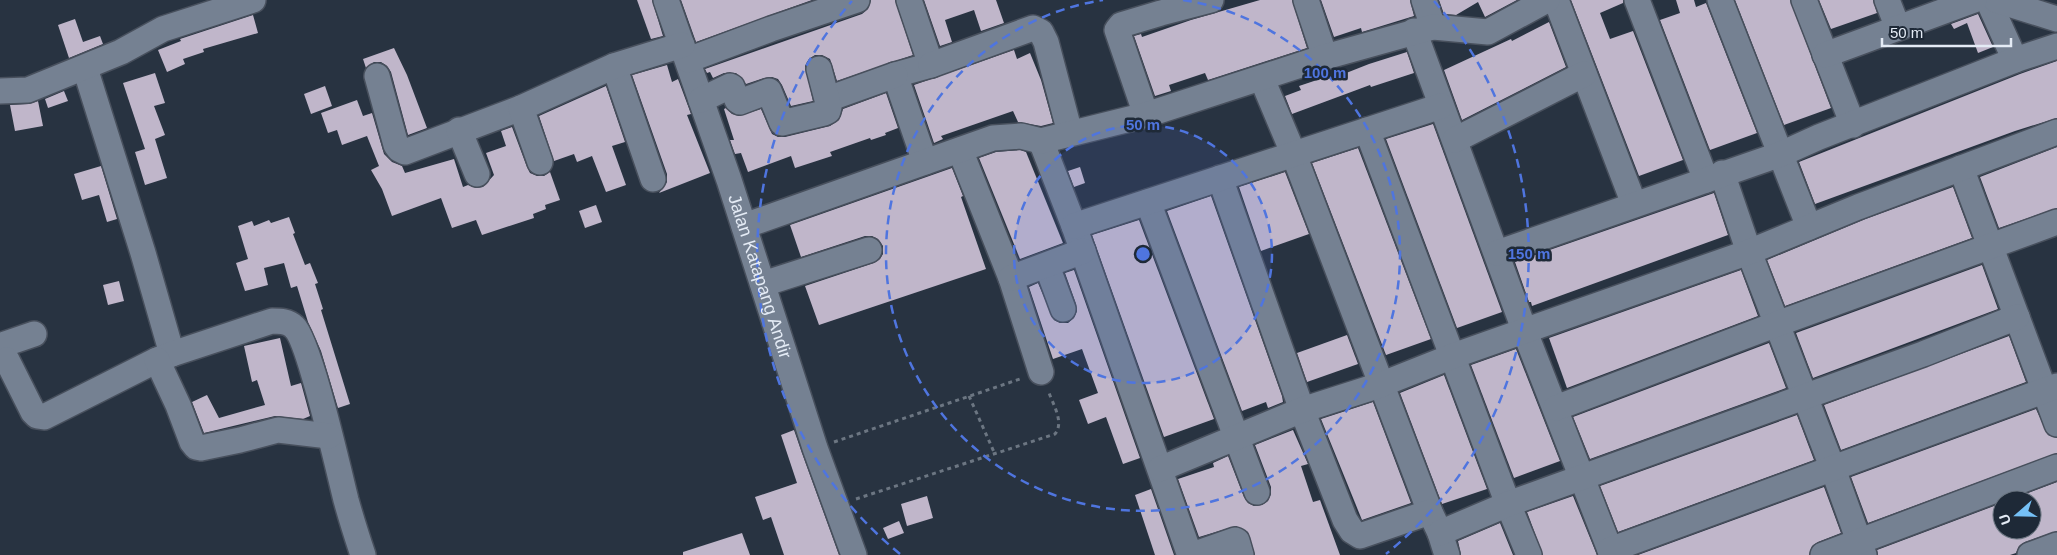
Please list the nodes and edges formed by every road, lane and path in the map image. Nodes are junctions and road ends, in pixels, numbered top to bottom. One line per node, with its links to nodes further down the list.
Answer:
1 (253, 0): 27 (street)
2 (666, 0): 21 (street, Jalan Katapang Andir)
3 (857, 0): 21 (street)
4 (909, 0): 25 (street)
5 (1306, 0): 23 (street)
6 (1424, 0): 19 (street)
7 (1547, 0): 19 (street)
8 (1556, 0): 29 (street)
9 (1637, 0): 53 (street)
10 (1720, 0): 47 (street)
11 (1804, 0): 22 (street)
12 (1887, 0): 18 (street)
13 (1975, 0): 18 (street); 24 (street)
14 (1996, 0): 17 (street)
15 (1206, 1): 16 (street)
16 (1158, 6): 38 (street)
17 (2057, 19)
18 (1898, 28): 22 (street)
19 (1424, 29): 23 (street); 36 (street)
20 (2057, 46): 24 (street)
21 (685, 52): 26 (street); 34 (street, Jalan Katapang Andir)
22 (1825, 55): 39 (street)
23 (1325, 57): 32 (street)
24 (2015, 60): 39 (street)
25 (931, 65): 30 (street); 43 (street)
26 (614, 66): 37 (street); 55 (street)
27 (85, 68): 33 (street); 77 (street)
28 (819, 69): 35 (street)
29 (1584, 74): 44 (street); 57 (street)
30 (895, 75): 35 (street); 50 (street)
31 (377, 76): 40 (street)
32 (1262, 78): 38 (street); 48 (street)
33 (0, 91)
34 (701, 100): 35 (street); 59 (street, Jalan Katapang Andir)
35 (844, 100)
36 (1441, 106): 41 (street); 44 (street)
37 (521, 108): 40 (street); 49 (street)
38 (1146, 115): 43 (street)
39 (1853, 125): 47 (street)
40 (459, 130): 52 (street)
41 (1368, 130): 48 (street); 76 (street)
42 (2057, 132): 51 (street)
43 (1070, 133): 45 (street)
44 (1455, 140): 66 (street)
45 (1041, 141): 46 (street); 60 (street)
46 (960, 150): 50 (street); 68 (street)
47 (1781, 154): 53 (street); 61 (street)
48 (1294, 155): 54 (street); 79 (street)
49 (540, 162)
50 (925, 162): 59 (street)
51 (1961, 168): 61 (street); 62 (street)
52 (478, 174)
53 (1714, 176): 57 (street); 65 (street)
54 (1220, 178): 56 (street); 84 (street)
55 (652, 179)
56 (1148, 202): 60 (street); 87 (street)
57 (1634, 204): 66 (street)
58 (2057, 222): 62 (street)
59 (744, 226): 69 (street, Jalan Katapang Andir)
60 (1074, 226): 64 (street)
61 (1809, 228): 65 (street)
62 (1989, 246): 71 (street); 72 (street)
63 (869, 250): 69 (street)
64 (1083, 251): 67 (street); 91 (street)
65 (1749, 252): 72 (street); 73 (street)
66 (1496, 253): 73 (street)
67 (1047, 266): 68 (street); 70 (street)
68 (1011, 278): 78 (street)
69 (762, 284): 88 (street, Jalan Katapang Andir)
70 (1063, 309)
71 (2017, 317): 80 (street); 82 (street)
72 (1777, 324): 82 (street); 83 (street)
73 (1525, 332): 76 (street); 83 (street)
74 (34, 334): 75 (street)
75 (2, 352): 77 (street)
76 (1453, 356): 79 (street); 95 (street)
77 (164, 357): 86 (street); 86 (street)
78 (1041, 372): 81 (path); 89 (path)
79 (1380, 385): 84 (street); 97 (street)
80 (2051, 388): 85 (street); 92 (street)
81 (969, 396): 88 (path); 89 (path)
82 (1804, 397): 92 (street); 93 (street)
83 (1556, 408): 93 (street)
84 (1302, 410): 87 (street); 97 (street)
85 (2057, 424)
86 (329, 436): 101 (street)
87 (1235, 437): 91 (street); 94 (street)
88 (815, 448): 96 (street, Jalan Katapang Andir)
89 (994, 452): 96 (path)
90 (2057, 467): 99 (street)
91 (1160, 469): 103 (street)
92 (1833, 469): 99 (street); 100 (street)
93 (1582, 477): 95 (street); 100 (street)
94 (1257, 492)
95 (1508, 504): 97 (street); 104 (street)
96 (836, 506): 102 (street, Jalan Katapang Andir)
97 (1439, 533)
98 (2057, 545): 106 (street)
99 (1861, 548): 105 (street)
100 (1611, 552)
101 (363, 555)
102 (854, 555)
103 (1241, 555)
104 (1529, 555)
105 (1823, 555)
106 (2030, 555)

